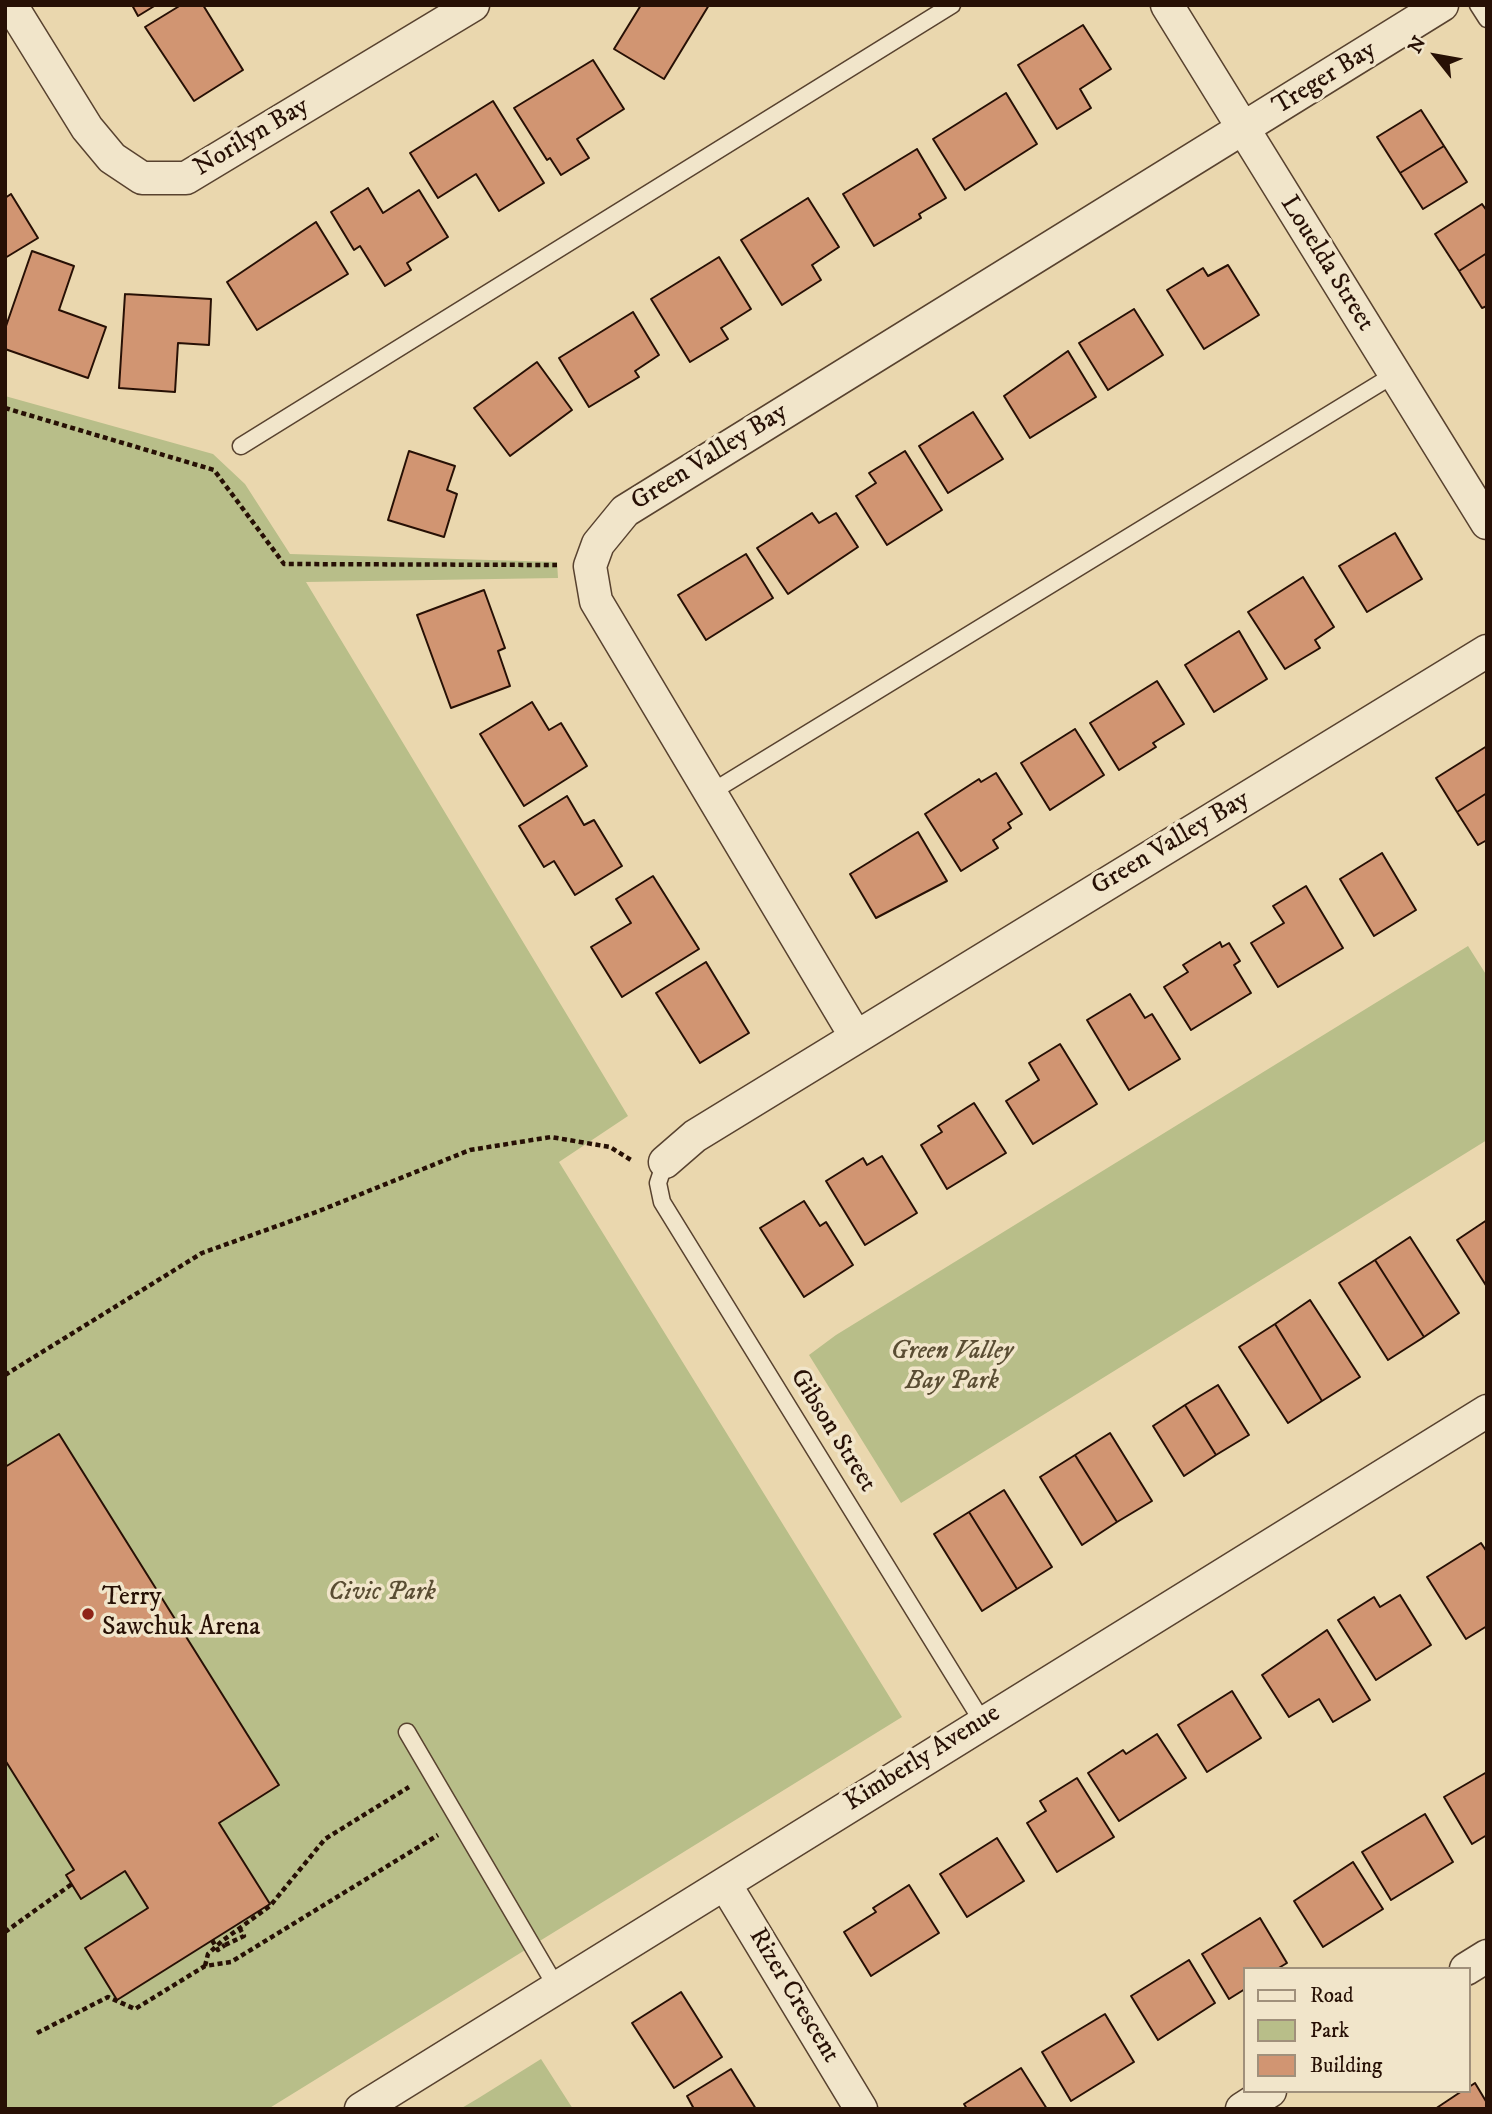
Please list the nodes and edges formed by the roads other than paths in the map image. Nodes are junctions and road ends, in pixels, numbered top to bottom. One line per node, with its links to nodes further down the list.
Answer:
1 (11, 5): 2 (street, Norilyn Bay)
2 (473, 5)
3 (952, 5): 10 (lane)
4 (1167, 5): 8 (street, Louelda Street)
5 (1442, 5): 8 (street, Treger Bay)
6 (1478, 5): 7 (lane)
7 (1487, 19)
8 (1243, 131): 9 (street, Louelda Street); 13 (street, Green Valley Bay)
9 (1395, 374): 11 (street, Louelda Street); 13 (lane)
10 (241, 446)
11 (1487, 523)
12 (1487, 652): 14 (street, Green Valley Bay)
13 (710, 793): 14 (street)
14 (856, 1037): 15 (street, Green Valley Bay)
15 (663, 1170): 17 (lane, Gibson Street)
16 (1487, 1411): 17 (street, Kimberly Avenue)
17 (982, 1721): 19 (street, Kimberly Avenue)
18 (407, 1732): 22 (lane)
19 (725, 1884): 22 (street, Kimberly Avenue); 25 (street, Rizer Crescent)
20 (1487, 1956): 21 (street)
21 (1469, 1967)
22 (557, 1988): 24 (street, Kimberly Avenue)
23 (1267, 2093): 26 (street)
24 (360, 2109)
25 (862, 2109)
26 (1242, 2109)

